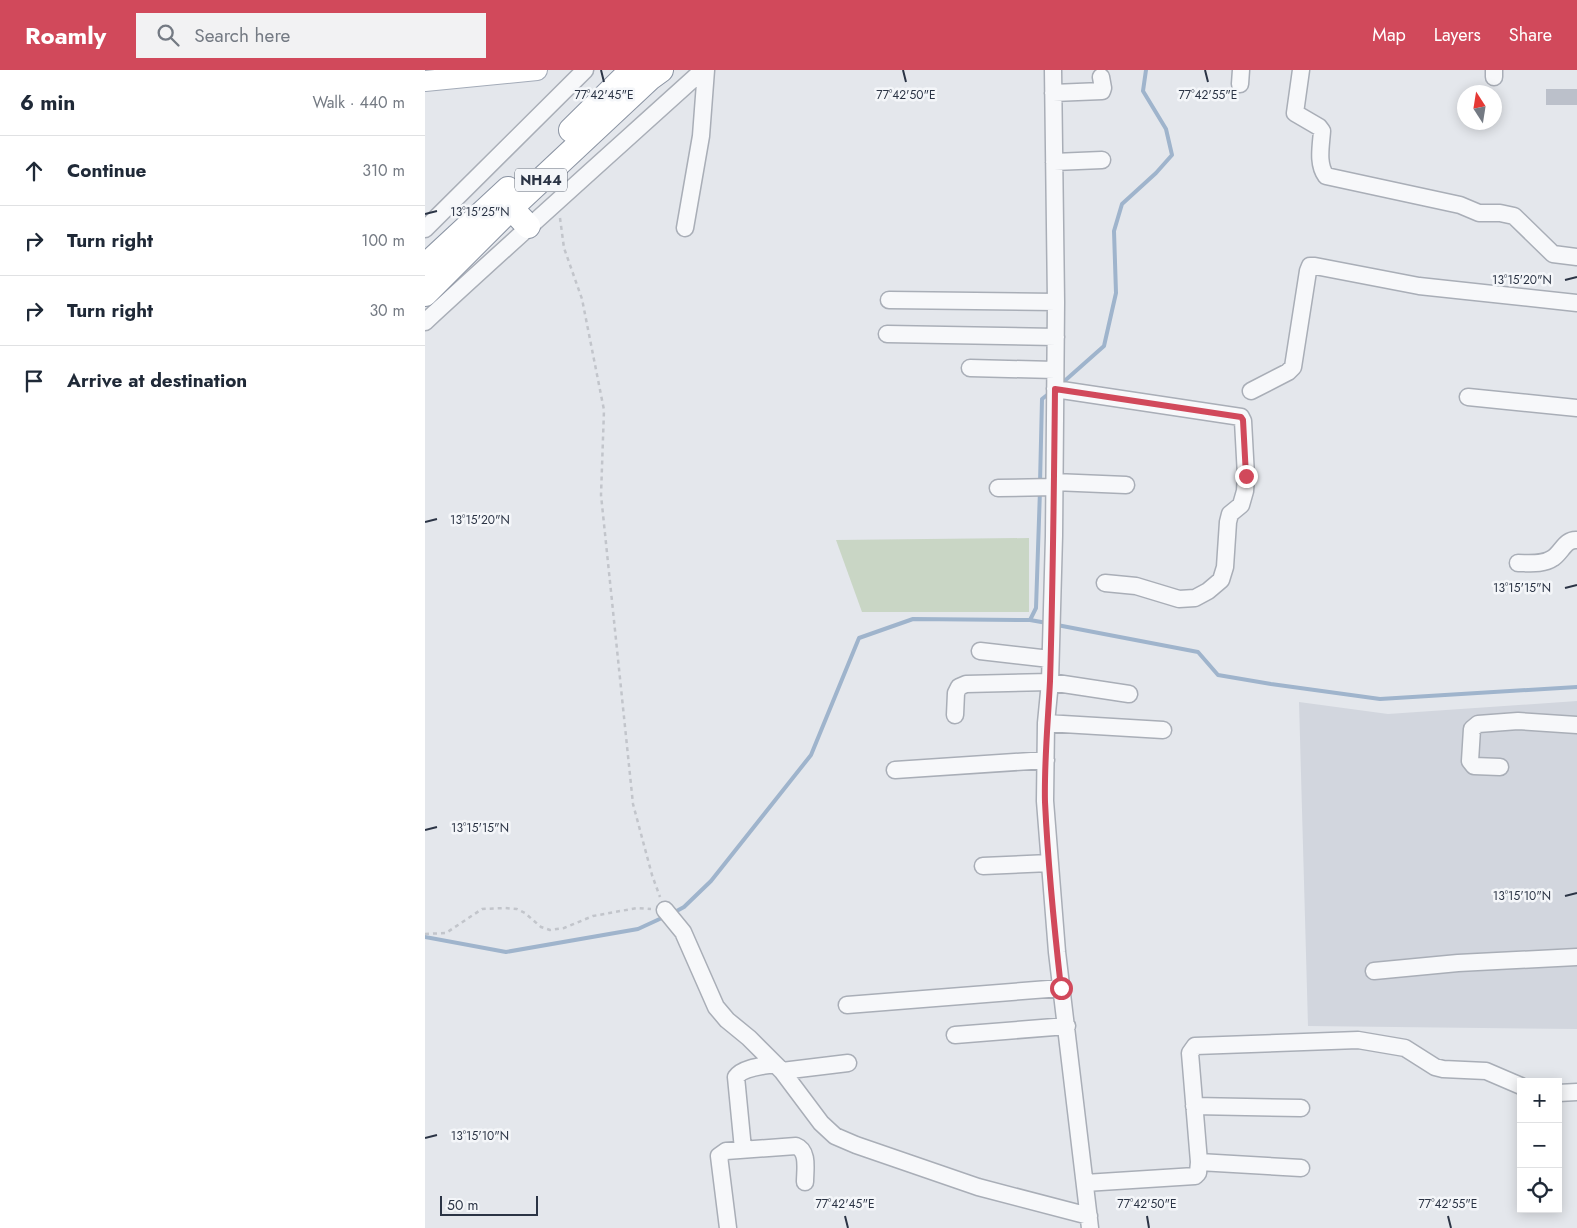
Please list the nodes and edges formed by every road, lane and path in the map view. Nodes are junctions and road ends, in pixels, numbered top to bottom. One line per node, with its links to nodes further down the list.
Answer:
1 (537, 70): 9 (main road)
2 (585, 70): 17 (street)
3 (632, 70): 19 (highway, NH44)
4 (661, 70): 14 (highway, NH44)
5 (705, 70): 13 (street); 16 (street)
6 (1053, 70): 10 (street)
7 (1301, 70): 18 (street)
8 (1101, 77): 10 (street)
9 (425, 82)
10 (1053, 93): 12 (street)
11 (1102, 160): 12 (street)
12 (1054, 162): 22 (street)
13 (558, 202): 15 (street); 51 (path)
14 (511, 208): 15 (highway); 20 (highway, NH44)
15 (529, 226): 24 (street)
16 (685, 228)
17 (425, 229)
18 (1577, 257)
19 (425, 266)
20 (425, 294)
21 (889, 300): 22 (street)
22 (1056, 302): 26 (street)
23 (1577, 303): 29 (street)
24 (425, 322)
25 (887, 334): 26 (street)
26 (1056, 337): 28 (street)
27 (970, 368): 28 (street)
28 (1055, 381): 32 (street); 37 (street)
29 (1251, 391)
30 (1468, 397): 31 (street)
31 (1577, 408)
32 (1054, 484): 33 (street); 34 (street); 39 (street)
33 (1126, 485)
34 (998, 488)
35 (1577, 540): 36 (street)
36 (1518, 563)
37 (1105, 583)
38 (980, 651): 39 (street)
39 (1050, 659): 40 (street)
40 (1050, 682): 41 (street); 42 (street); 43 (street)
41 (1129, 694)
42 (955, 715)
43 (1046, 723): 45 (street); 46 (street)
44 (1577, 725): 47 (street)
45 (1163, 730)
46 (1046, 760): 48 (street); 49 (street)
47 (1500, 767)
48 (895, 770)
49 (1050, 863): 50 (street); 55 (street)
50 (983, 866)
51 (665, 910): 52 (path); 60 (street)
52 (425, 934)
53 (1577, 957): 54 (street)
54 (1374, 971)
55 (1061, 988): 56 (street); 57 (street)
56 (847, 1006)
57 (1067, 1026): 58 (street); 70 (street)
58 (955, 1035)
59 (848, 1062): 60 (street)
60 (779, 1067): 66 (street); 71 (street)
61 (1517, 1084): 64 (street)
62 (1577, 1092): 63 (street)
63 (1562, 1093)
64 (1194, 1106): 65 (street); 67 (street)
65 (1301, 1108)
66 (743, 1149): 69 (street); 72 (street)
67 (1199, 1162): 68 (street); 70 (street)
68 (1301, 1168)
69 (805, 1182)
70 (1085, 1183): 71 (street)
71 (1089, 1222)
72 (728, 1228)

